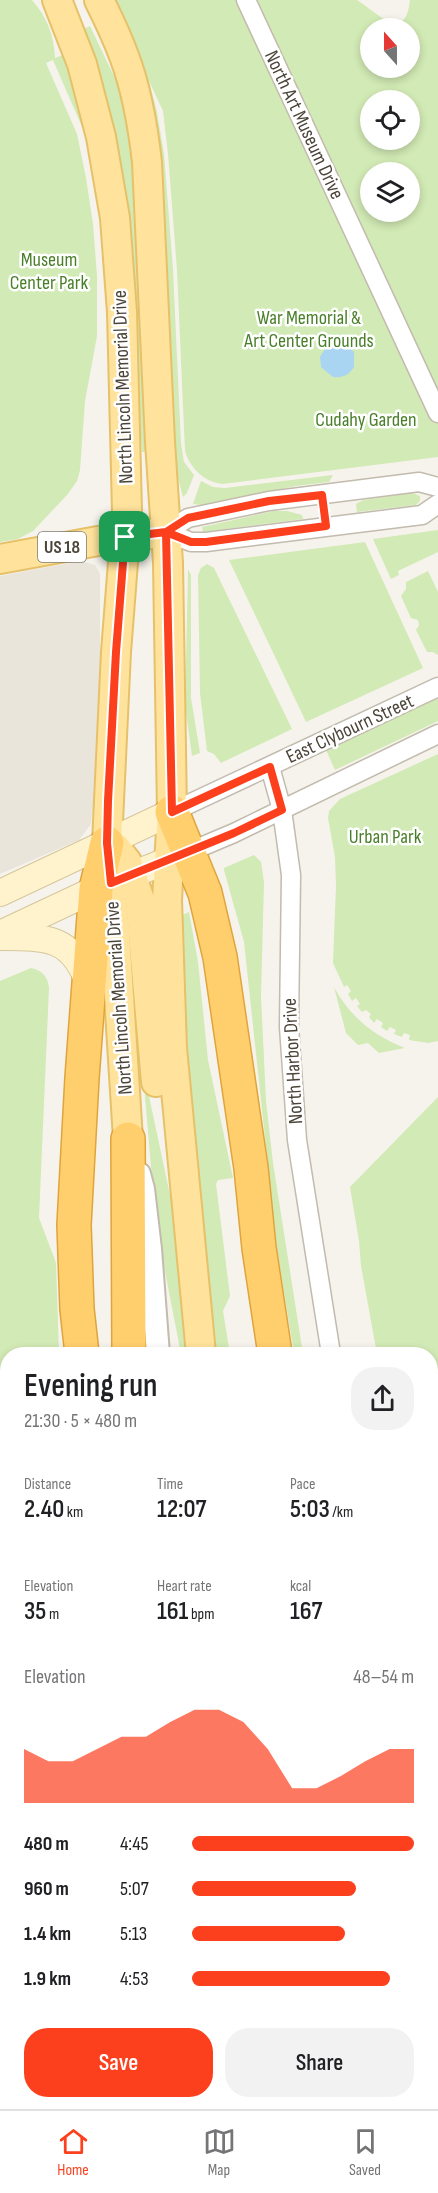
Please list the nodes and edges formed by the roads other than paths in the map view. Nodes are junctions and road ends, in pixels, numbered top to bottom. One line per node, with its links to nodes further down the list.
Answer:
1 (57, 0): 10 (main road, North Lincoln Memorial Drive)
2 (99, 0): 9 (main road, North Lincoln Memorial Drive)
3 (246, 0): 4 (street, North Art Museum Drive)
4 (438, 412)
5 (438, 487): 6 (street)
6 (322, 495): 8 (street); 9 (street)
7 (438, 504): 8 (street)
8 (326, 526): 9 (street)
9 (166, 532): 10 (main road, US 18); 16 (main road, North Lincoln Memorial Drive)
10 (125, 537): 11 (main road, US 18); 17 (main road, North Lincoln Memorial Drive)
11 (0, 560)
12 (438, 687): 14 (street, East Clybourn Street)
13 (438, 734): 15 (street)
14 (270, 767): 15 (street, North Harbor Drive); 16 (street, East Clybourn Street)
15 (282, 810): 18 (street); 32 (street, North Harbor Drive)
16 (172, 812): 17 (main road, East Clybourn Street); 18 (highway)
17 (107, 843): 19 (highway); 20 (main road, East Clybourn Street)
18 (179, 856): 19 (main road); 24 (main road); 31 (highway)
19 (113, 882): 21 (main road); 22 (highway); 23 (main road, North Lincoln Memorial Drive); 24 (main road)
20 (0, 893)
21 (0, 935): 22 (main road)
22 (89, 985): 26 (highway)
23 (128, 1139): 25 (street, North Lincoln Memorial Drive); 27 (highway)
24 (185, 1191): 30 (main road)
25 (150, 1249): 28 (street, North Lincoln Memorial Drive); 29 (street)
26 (81, 1347)
27 (129, 1347)
28 (157, 1347)
29 (172, 1347)
30 (200, 1347)
31 (274, 1347)
32 (330, 1347)

